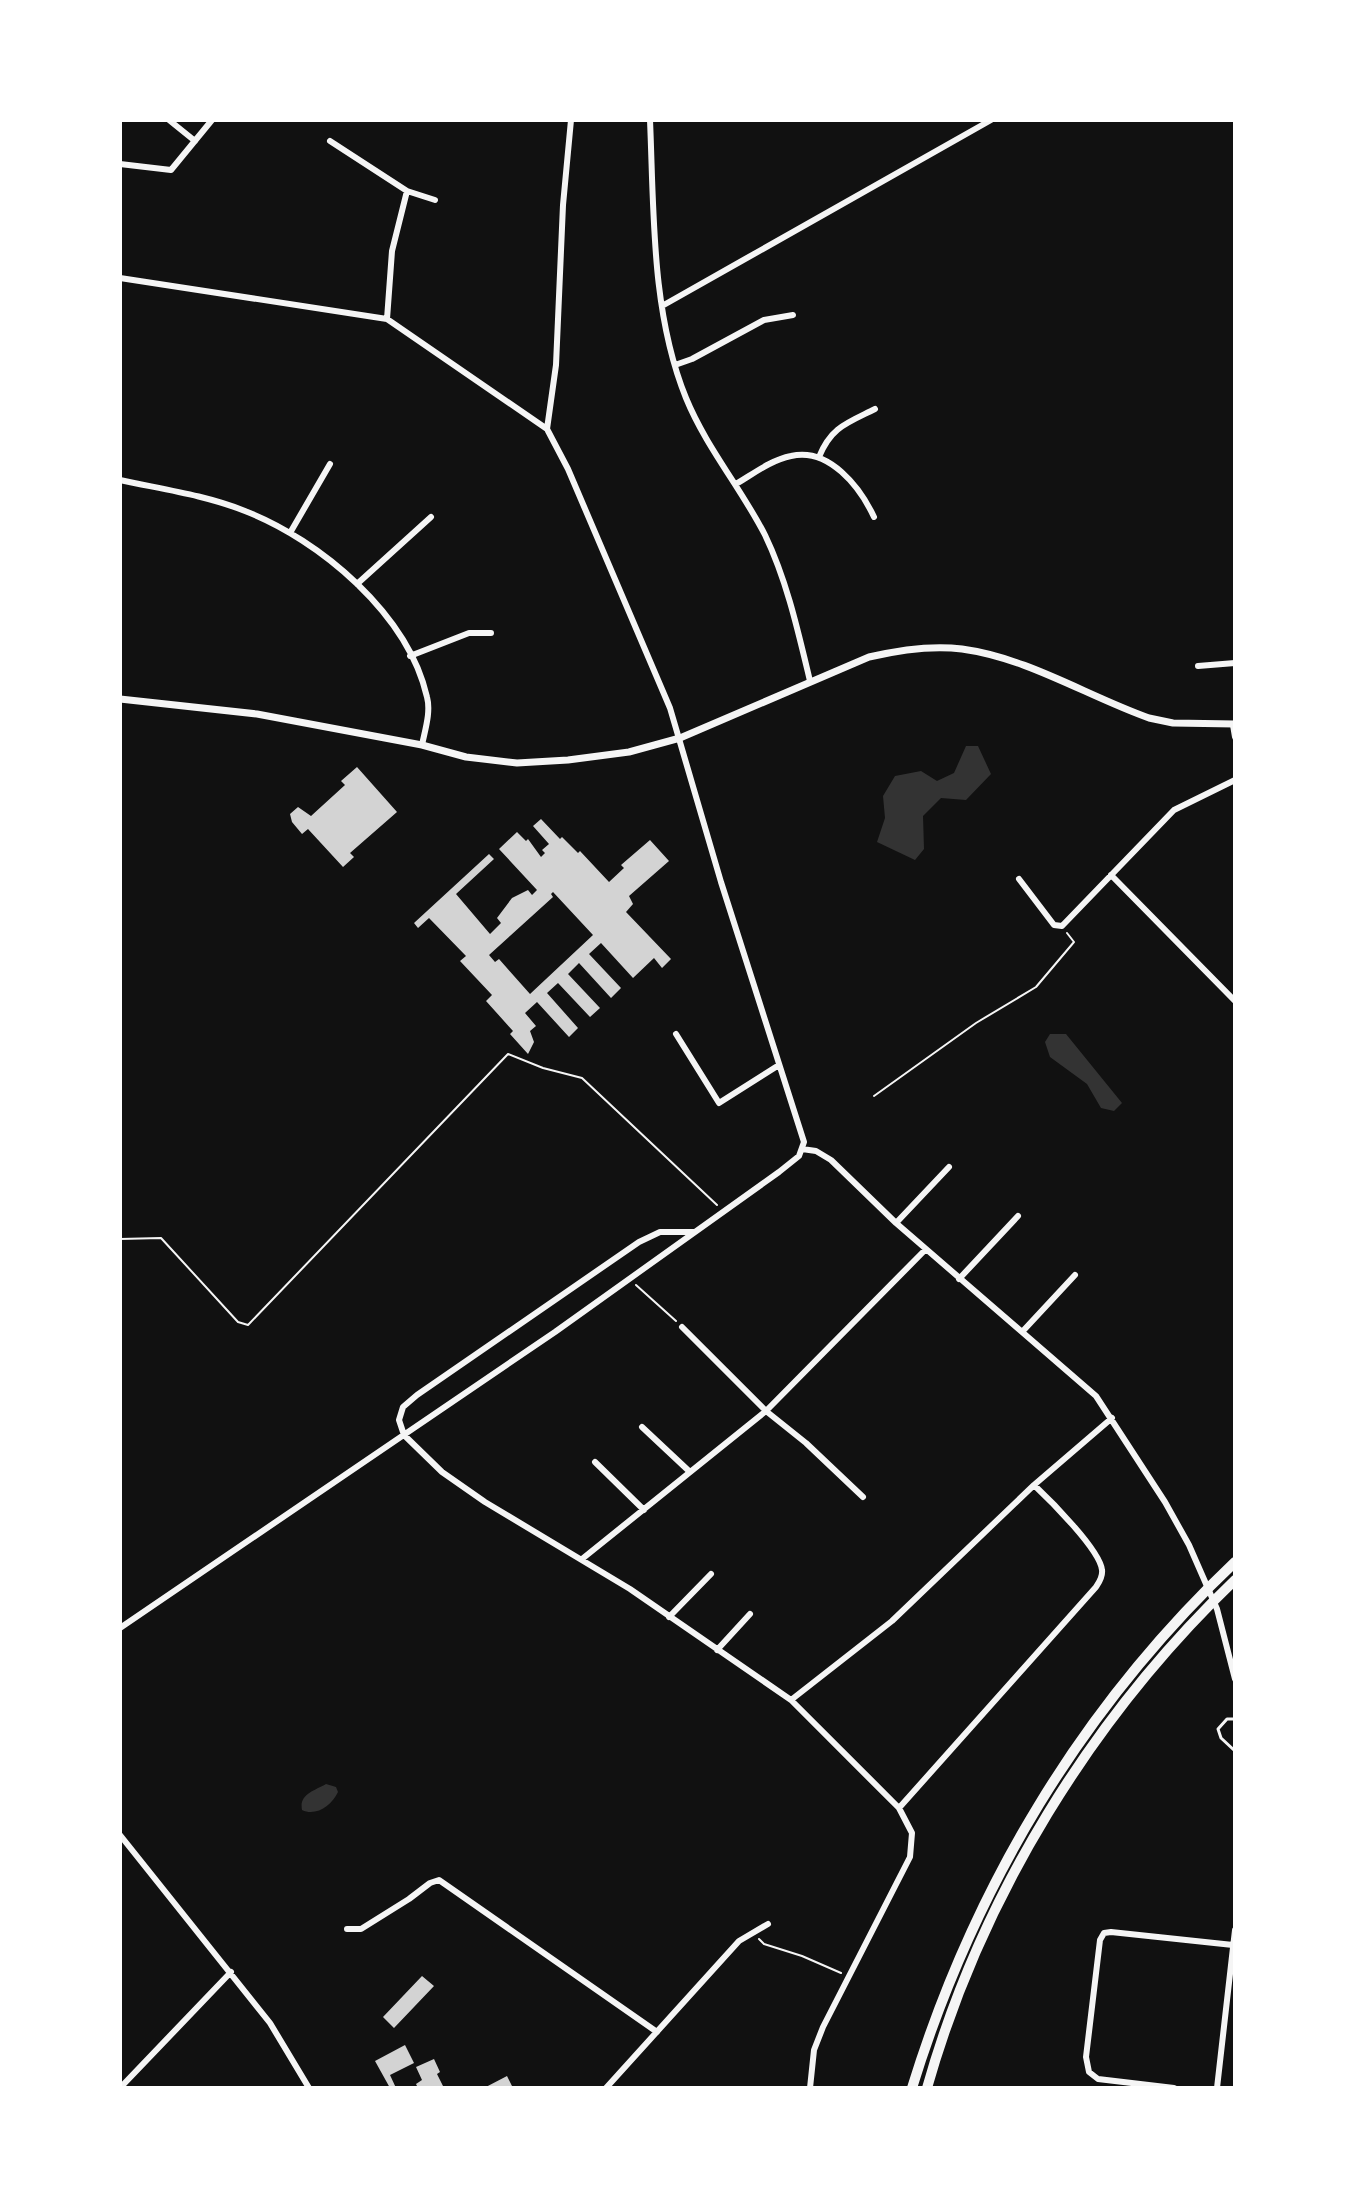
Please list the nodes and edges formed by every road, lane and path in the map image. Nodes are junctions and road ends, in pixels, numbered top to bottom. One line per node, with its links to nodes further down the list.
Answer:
1 (169, 120): 6 (street)
2 (212, 120): 6 (street)
3 (571, 120): 17 (street)
4 (650, 120): 12 (street)
5 (991, 120): 12 (street)
6 (195, 141): 8 (street)
7 (330, 141): 9 (street)
8 (120, 164)
9 (407, 191): 10 (street); 14 (street)
10 (435, 200)
11 (120, 278): 14 (street)
12 (662, 306): 15 (street)
13 (793, 315): 15 (street)
14 (387, 319): 17 (street)
15 (675, 365): 21 (street)
16 (875, 409): 18 (street)
17 (547, 429): 34 (street)
18 (819, 457): 21 (street); 23 (street)
19 (330, 464): 24 (street)
20 (120, 480): 24 (street)
21 (736, 484): 30 (street)
22 (431, 517): 25 (street)
23 (874, 517)
24 (290, 533): 25 (street)
25 (357, 584): 27 (street)
26 (491, 633): 27 (street)
27 (410, 656): 35 (street)
28 (1235, 663): 29 (street)
29 (1198, 666)
30 (810, 681): 32 (street); 34 (street)
31 (120, 699): 35 (street)
32 (1234, 725): 33 (street)
33 (1235, 737)
34 (680, 738): 35 (street); 42 (street)
35 (422, 745)
36 (1235, 780): 37 (street)
37 (1111, 875): 39 (street); 40 (street)
38 (1019, 879): 39 (street)
39 (1062, 926): 43 (path)
40 (1235, 1001)
41 (676, 1034): 42 (street)
42 (779, 1065): 44 (street)
43 (874, 1096)
44 (802, 1149): 46 (street); 48 (street)
45 (949, 1167): 48 (street)
46 (723, 1211): 49 (street); 50 (path)
47 (1018, 1216): 54 (street)
48 (896, 1223): 51 (street)
49 (694, 1232): 53 (street); 60 (street)
50 (120, 1239)
51 (926, 1249): 54 (street); 57 (street)
52 (1075, 1275): 56 (street)
53 (630, 1278): 55 (path); 60 (street)
54 (959, 1279): 56 (street)
55 (682, 1327): 57 (street)
56 (1022, 1332): 58 (street)
57 (766, 1411): 62 (street); 64 (street)
58 (1112, 1418): 63 (street); 74 (street)
59 (642, 1427): 62 (street)
60 (404, 1435): 66 (street); 72 (street)
61 (595, 1462): 65 (street)
62 (690, 1472): 65 (street)
63 (1034, 1485): 75 (street); 78 (street)
64 (863, 1497)
65 (644, 1510): 66 (street)
66 (582, 1559): 71 (street)
67 (1235, 1562): 94 (highway)
68 (711, 1574): 71 (street)
69 (1235, 1580): 95 (highway)
70 (750, 1614): 73 (street)
71 (669, 1617): 73 (street)
72 (120, 1628)
73 (717, 1650): 75 (street)
74 (1235, 1679)
75 (791, 1700): 78 (street)
76 (1235, 1719): 77 (lane)
77 (1235, 1751)
78 (899, 1808): 86 (street)
79 (120, 1835): 85 (street)
80 (768, 1924): 83 (street)
81 (347, 1929): 89 (street)
82 (1235, 1930): 84 (street)
83 (753, 1933): 86 (path); 89 (street)
84 (1233, 1945): 87 (street); 96 (street)
85 (231, 1972): 90 (street); 91 (street)
86 (848, 1976): 93 (street)
87 (1226, 2001): 88 (street); 97 (street)
88 (1235, 2002)
89 (657, 2032): 92 (street)
90 (120, 2088)
91 (309, 2088)
92 (606, 2088)
93 (810, 2088)
94 (912, 2088)
95 (927, 2088)
96 (1174, 2088)
97 (1217, 2088)

